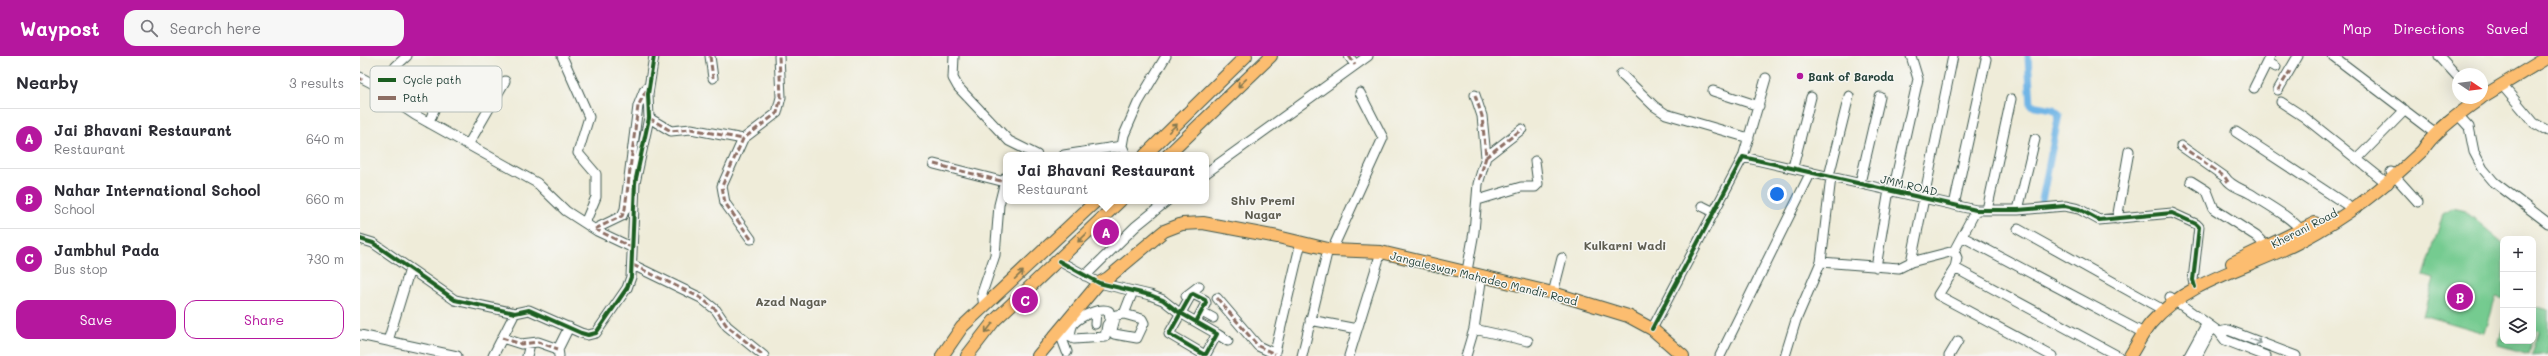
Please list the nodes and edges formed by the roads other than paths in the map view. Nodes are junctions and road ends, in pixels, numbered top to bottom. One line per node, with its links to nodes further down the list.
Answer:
1 (407, 56): 21 (street)
2 (562, 56): 97 (street)
3 (654, 56): 32 (street)
4 (710, 56): 26 (street)
5 (779, 56): 58 (street)
6 (954, 56): 64 (street)
7 (1166, 56): 63 (street)
8 (1246, 56): 66 (main road, one-way to 8)
9 (1270, 56): 67 (main road, one-way to 67)
10 (1349, 56): 20 (street)
11 (1368, 56): 20 (street)
12 (1911, 56): 82 (street)
13 (1952, 56): 83 (street)
14 (2298, 56): 34 (street)
15 (2332, 56): 46 (street)
16 (2439, 56): 23 (street)
17 (2548, 58): 30 (main road, Kherani Road)
18 (1986, 59): 89 (street)
19 (2268, 59): 22 (street); 33 (street)
20 (1355, 65): 74 (street)
21 (396, 66)
22 (2276, 67)
23 (2452, 70)
24 (1621, 74): 57 (street)
25 (361, 78): 29 (street)
26 (713, 78)
27 (1766, 78): 45 (street)
28 (505, 81): 31 (street)
29 (370, 82)
30 (2502, 85): 37 (main road, Kherani Road); 54 (street)
31 (502, 86)
32 (650, 86): 51 (street); 99 (street)
33 (2254, 88)
34 (2278, 90)
35 (1713, 91): 45 (street)
36 (1360, 93): 107 (street)
37 (2488, 93)
38 (1476, 95): 69 (street)
39 (1849, 96): 76 (street)
40 (1811, 97): 73 (street)
41 (1880, 97): 80 (street)
42 (2011, 99): 93 (street)
43 (2281, 102): 70 (street)
44 (2472, 104): 50 (main road, Kherani Road)
45 (1759, 106): 57 (street)
46 (2405, 110): 56 (street); 70 (street)
47 (411, 112): 52 (street)
48 (433, 112): 52 (street)
49 (487, 112): 60 (street)
50 (2458, 115): 56 (main road, Kherani Road); 98 (street)
51 (649, 118): 58 (street); 106 (street)
52 (429, 123): 60 (street)
53 (1522, 129): 69 (street)
54 (2548, 131)
55 (2236, 132): 90 (street)
56 (2437, 135): 77 (main road, Kherani Road)
57 (1748, 138): 68 (street)
58 (743, 139): 103 (street)
59 (2035, 139): 94 (street)
60 (468, 145): 97 (street)
61 (2181, 146): 101 (street)
62 (2129, 150): 96 (street)
63 (1124, 151): 65 (street)
64 (1031, 152)
65 (1109, 152)
66 (1148, 152)
67 (1171, 152)
68 (1743, 156): 73 (street, JMM ROAD); 95 (street)
69 (1486, 157): 84 (street)
70 (2358, 158): 77 (street)
71 (1536, 161): 84 (street)
72 (934, 164): 78 (street)
73 (1793, 167): 75 (street, JMM ROAD)
74 (1209, 171)
75 (1811, 172): 76 (street, JMM ROAD); 170 (street)
76 (1830, 176): 80 (street, JMM ROAD); 113 (street)
77 (2389, 178): 85 (street); 90 (main road, Kherani Road); 101 (main road, Kherani Road)
78 (1003, 180)
79 (2191, 181): 108 (street)
80 (1860, 183): 82 (street, JMM ROAD)
81 (1003, 190): 129 (street)
82 (1891, 190): 83 (street, JMM ROAD); 116 (street)
83 (1924, 198): 89 (street, JMM ROAD); 114 (street)
84 (1478, 200): 119 (street)
85 (2418, 202)
86 (1093, 204): 129 (main road, one-way to 86)
87 (1117, 204): 112 (main road, one-way to 112)
88 (1163, 204): 121 (street)
89 (1954, 205): 92 (street, JMM ROAD)
90 (2347, 205): 101 (main road, Kherani Road)
91 (1702, 206): 95 (street)
92 (1976, 210): 93 (street, JMM ROAD); 102 (street)
93 (1987, 210): 94 (street, JMM ROAD)
94 (2018, 210): 96 (street, JMM ROAD)
95 (1714, 212): 144 (street)
96 (2116, 219): 123 (street, JMM ROAD)
97 (585, 223): 99 (street)
98 (2548, 223)
99 (595, 229): 106 (street)
100 (2018, 229): 130 (street)
101 (2304, 234): 108 (main road, Kherani Road)
102 (1963, 237): 109 (street); 145 (street)
103 (751, 239)
104 (360, 240): 118 (street)
105 (1301, 242): 107 (main road, Jangaleswar Mahadeo Mandir Road); 122 (main road, Jangaleswar Mahadeo Mandir Road); 158 (street)
106 (631, 248): 115 (street)
107 (1330, 249): 110 (main road, Jangaleswar Mahadeo Mandir Road); 137 (street)
108 (2271, 250): 123 (main road, Kherani Road)
109 (1954, 251): 114 (street); 117 (street)
110 (1381, 252): 119 (main road, Jangaleswar Mahadeo Mandir Road); 142 (street)
111 (1562, 258): 126 (street)
112 (1059, 261): 121 (street); 164 (main road, one-way to 164)
113 (1821, 262): 116 (street); 171 (street)
114 (1911, 262): 116 (street)
115 (633, 265): 140 (street); 162 (street)
116 (1876, 267)
117 (1955, 268): 173 (street); 174 (street)
118 (410, 269): 134 (street); 150 (street)
119 (1467, 271): 120 (main road, Jangaleswar Mahadeo Mandir Road)
120 (1482, 275): 126 (main road, Jangaleswar Mahadeo Mandir Road); 143 (street)
121 (1085, 276): 122 (street)
122 (1099, 283): 125 (street); 146 (main road, Jangaleswar Mahadeo Mandir Road)
123 (2194, 284): 128 (main road, Kherani Road)
124 (1199, 286): 132 (street)
125 (1133, 291): 132 (street); 135 (street)
126 (1553, 293): 144 (main road, Jangaleswar Mahadeo Mandir Road)
127 (1217, 298): 158 (street)
128 (2172, 299): 130 (main road); 141 (street); 176 (main road)
129 (984, 307): 153 (main road)
130 (2158, 307): 145 (main road)
131 (1096, 312): 139 (street); 146 (street); 146 (street)
132 (1179, 312): 133 (street); 138 (street); 147 (street)
133 (1202, 312): 136 (street); 138 (street)
134 (515, 313): 140 (street); 149 (street)
135 (1124, 314)
136 (1213, 318)
137 (1310, 320): 142 (street); 166 (street)
138 (1196, 322): 147 (street)
139 (1095, 324)
140 (569, 327): 156 (street)
141 (2212, 328): 177 (street); 178 (street); 179 (street); 180 (street, one-way to 180)
142 (1357, 329): 167 (street)
143 (1474, 329): 154 (street); 168 (street)
144 (1652, 329): 169 (main road, Jangaleswar Mahadeo Mandir Road)
145 (2138, 330): 175 (main road)
146 (1064, 333): 157 (street); 165 (main road, Jangaleswar Mahadeo Mandir Road)
147 (1217, 334): 151 (street)
148 (360, 336): 150 (street)
149 (502, 338): 155 (street); 160 (street)
150 (388, 340): 159 (street)
151 (1228, 341)
152 (1958, 341): 172 (street)
153 (952, 342): 163 (main road); 164 (main road)
154 (1528, 342)
155 (530, 344): 156 (street); 161 (street)
156 (559, 352)
157 (1067, 352)
158 (1275, 355)
159 (456, 356)
160 (493, 356)
161 (527, 356)
162 (764, 356)
163 (942, 356)
164 (967, 356)
165 (1038, 356)
166 (1302, 356)
167 (1349, 356)
168 (1466, 356)
169 (1683, 356)
170 (1720, 356)
171 (1785, 356)
172 (1949, 356)
173 (2052, 356)
174 (2118, 356)
175 (2123, 356)
176 (2130, 356)
177 (2189, 356)
178 (2197, 356)
179 (2266, 356)
180 (2296, 356)

